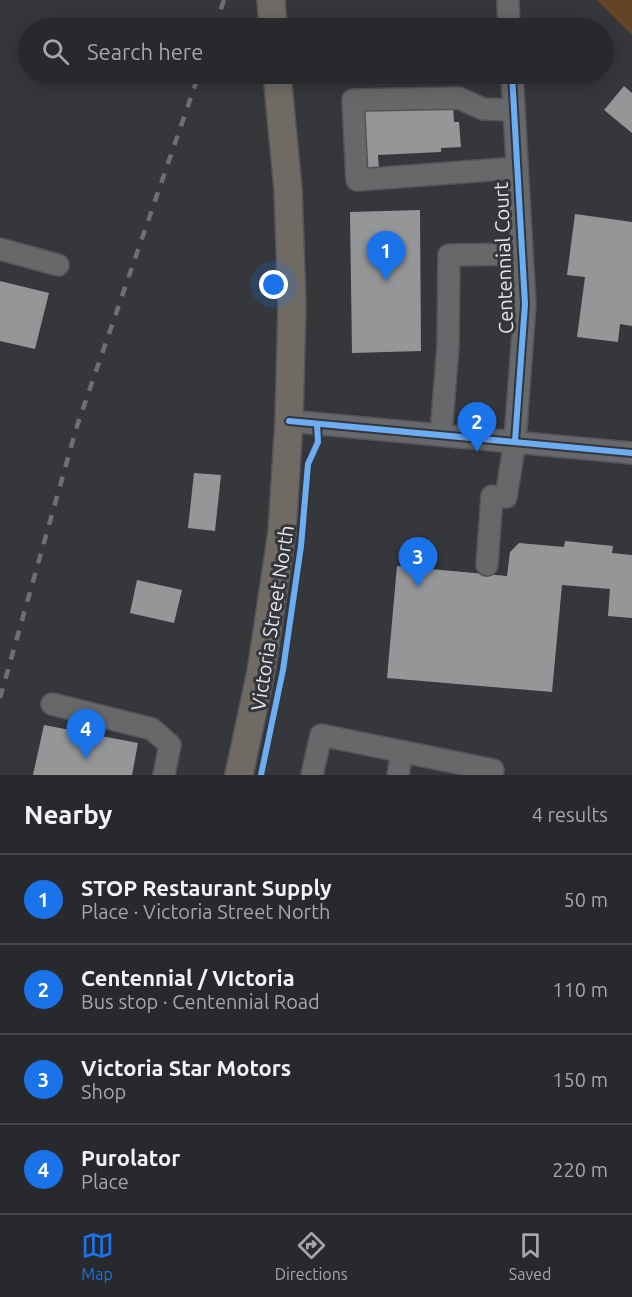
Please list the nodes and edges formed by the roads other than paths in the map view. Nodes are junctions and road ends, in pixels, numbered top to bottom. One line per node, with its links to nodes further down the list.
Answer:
1 (271, 0): 3 (main road)
2 (508, 0): 4 (street)
3 (272, 18)
4 (509, 18)
5 (278, 84): 12 (main road, Victoria Street North)
6 (513, 84): 7 (street, Centennial Court)
7 (514, 110): 8 (street, Centennial Court); 8 (street)
8 (517, 168): 10 (street, Centennial Court)
9 (0, 249): 11 (street)
10 (522, 254): 13 (street); 14 (street, Centennial Court)
11 (58, 265)
12 (289, 421): 13 (street); 20 (main road, Victoria Street North)
13 (441, 434): 14 (street)
14 (515, 441): 15 (street); 16 (street, Centennial Court)
15 (632, 453)
16 (487, 565)
17 (52, 704): 19 (street)
18 (402, 752): 21 (street); 22 (street); 23 (street)
19 (164, 775)
20 (239, 775)
21 (312, 775)
22 (398, 775)
23 (491, 775)

